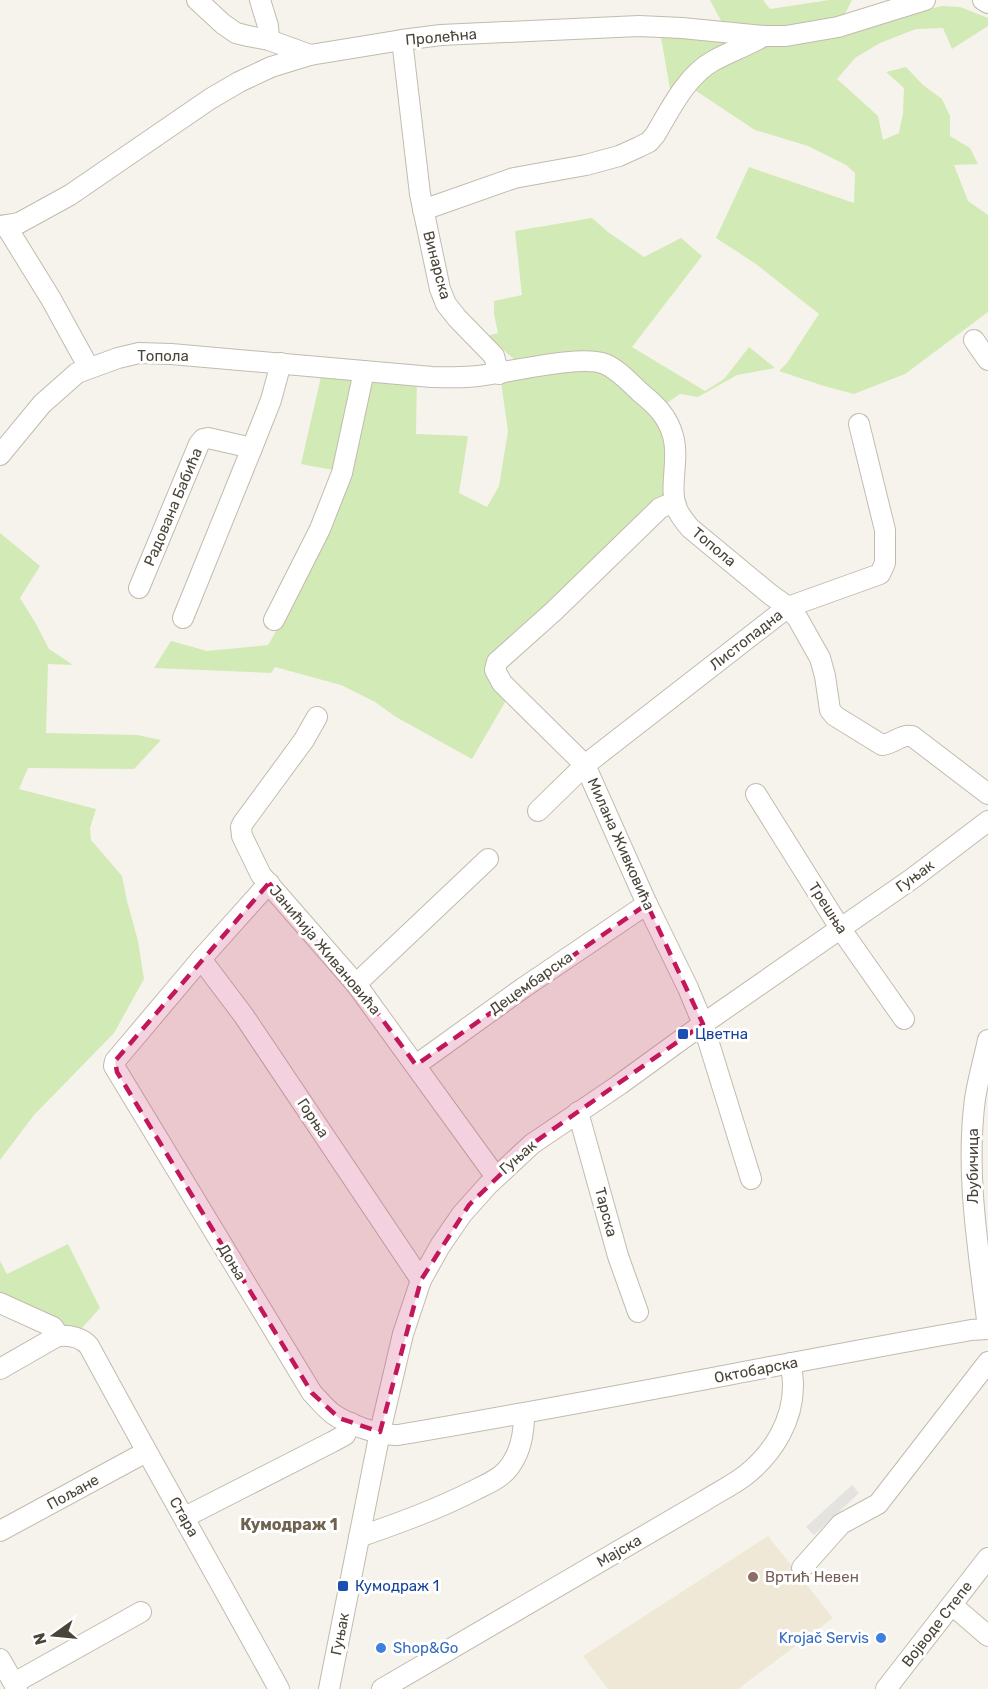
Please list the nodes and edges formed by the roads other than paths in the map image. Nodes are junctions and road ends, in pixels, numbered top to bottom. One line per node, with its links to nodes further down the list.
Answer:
1 (197, 0): 7 (street)
2 (260, 0): 7 (street)
3 (924, 0): 6 (street, Пролећна)
4 (983, 0): 5 (street)
5 (988, 3)
6 (764, 36): 8 (street, Пролећна); 10 (street, Винарска)
7 (269, 40): 9 (street)
8 (402, 40): 9 (street, Пролећна); 10 (street, Винарска)
9 (310, 55): 11 (street, Пролећна)
10 (423, 210): 17 (street, Винарска)
11 (3, 226): 15 (street)
12 (974, 340): 13 (street)
13 (988, 360)
14 (281, 363): 15 (street, Топола); 16 (street, Топола); 19 (street)
15 (89, 368): 20 (street, Топола)
16 (364, 371): 17 (street, Топола); 25 (street)
17 (499, 374): 21 (street, Топола)
18 (859, 424): 23 (street, Листопадна)
19 (252, 448): 22 (street, Радована Бабића); 24 (street)
20 (0, 455)
21 (676, 505): 23 (street, Топола); 27 (street, Милана Живковића)
22 (139, 588)
23 (788, 608): 27 (street, Листопадна); 29 (street, Топола)
24 (183, 618)
25 (274, 620)
26 (317, 717): 33 (street, Јанићија Живановића)
27 (585, 765): 30 (street, Листопадна); 34 (street, Милана Живковића)
28 (756, 794): 35 (street, Трешња)
29 (988, 794)
30 (538, 811)
31 (988, 821): 35 (street, Гуњак)
32 (488, 859): 37 (street)
33 (269, 883): 36 (street); 37 (street, Јанићија Живановића)
34 (647, 904): 39 (street, Милана Живковића); 41 (street, Децембарска)
35 (840, 928): 38 (street, Трешња); 39 (street, Гуњак)
36 (201, 959): 45 (street, Горња); 54 (street, Доња)
37 (356, 984): 41 (street, Јанићија Живановића)
38 (904, 1019)
39 (703, 1024): 42 (street, Гуњак); 44 (street, Милана Живковића)
40 (988, 1040): 48 (street, Љубичица)
41 (416, 1065): 43 (street, Јанићија Живановића)
42 (578, 1112): 43 (street, Гуњак); 47 (street, Тарска)
43 (496, 1177): 45 (street, Гуњак)
44 (751, 1179)
45 (421, 1280): 55 (street, Гуњак)
46 (0, 1303): 49 (street)
47 (638, 1312)
48 (988, 1328): 51 (street, Октобарска)
49 (59, 1336): 52 (street); 56 (street, Стара)
50 (988, 1362): 61 (street)
51 (791, 1363): 53 (street, Октобарска); 69 (street, Мајска)
52 (0, 1369)
53 (524, 1414): 55 (street, Октобарска); 59 (street)
54 (351, 1423): 55 (street, Доња); 57 (street)
55 (380, 1432): 59 (street, Гуњак)
56 (146, 1452): 57 (street, Стара); 58 (street, Пољане)
57 (185, 1517): 67 (street, Стара)
58 (0, 1531)
59 (360, 1537): 68 (street, Гуњак)
60 (988, 1558): 62 (street, Војводе Степе)
61 (802, 1568)
62 (952, 1605): 64 (street); 70 (street, Војводе Степе)
63 (141, 1612): 66 (street)
64 (988, 1636)
65 (0, 1659): 66 (street)
66 (15, 1686)
67 (279, 1689)
68 (328, 1689)
69 (382, 1689)
70 (886, 1689)

